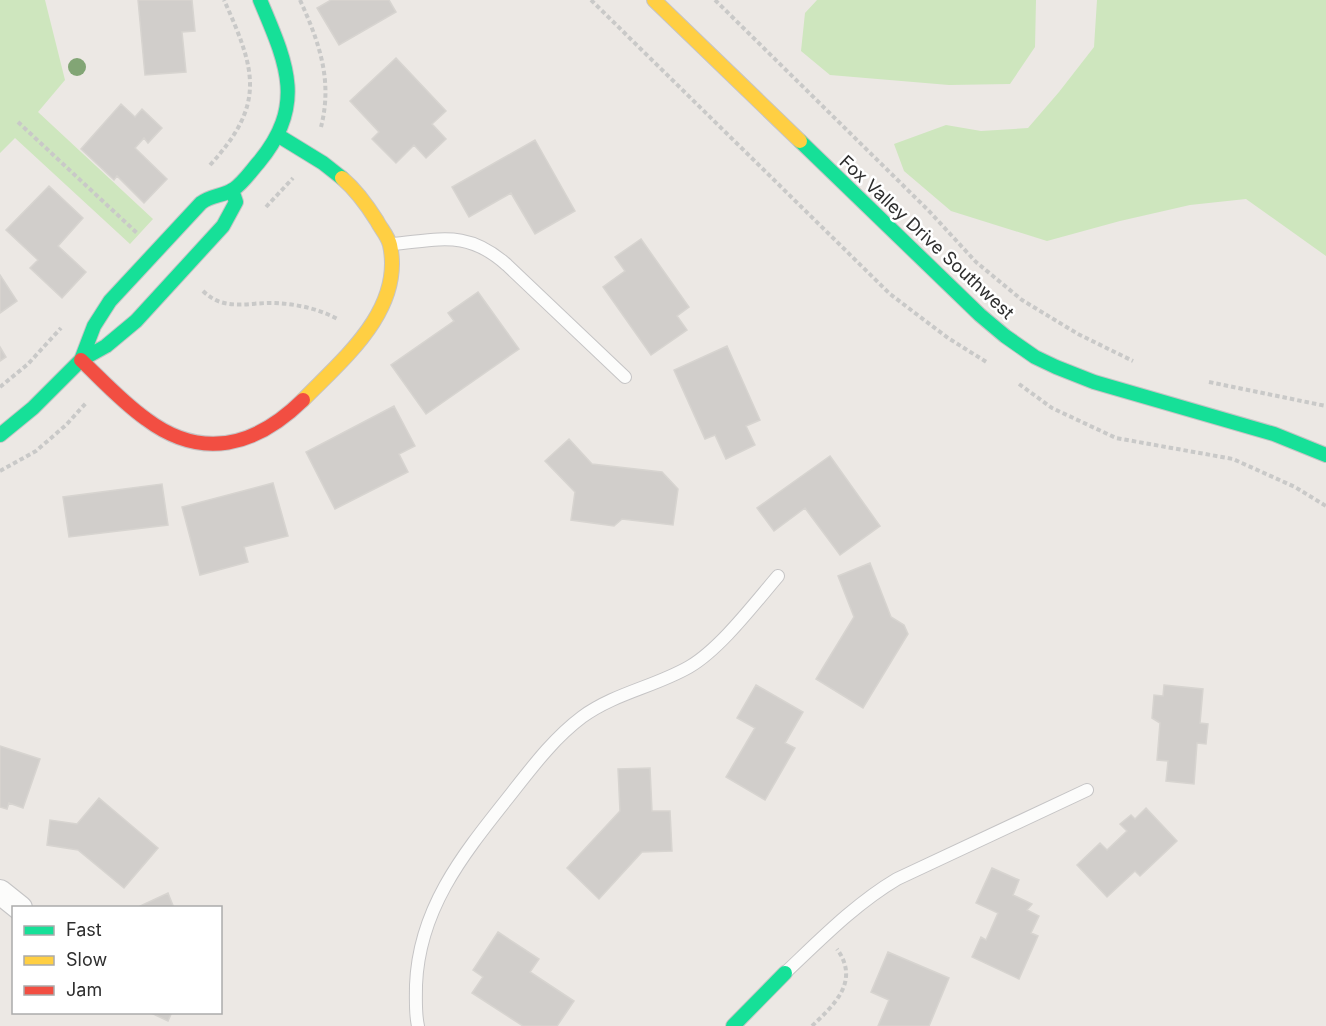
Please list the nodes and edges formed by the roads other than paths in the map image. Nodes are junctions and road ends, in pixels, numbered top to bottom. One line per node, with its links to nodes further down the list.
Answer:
1 (260, 0): 3 (street)
2 (654, 0): 9 (street, Fox Valley Drive Southwest)
3 (279, 136): 4 (street); 5 (street)
4 (232, 190): 6 (street); 6 (street)
5 (390, 244): 6 (street); 7 (lane)
6 (81, 360): 8 (street)
7 (625, 377)
8 (0, 435)
9 (1326, 455)
10 (778, 576): 15 (lane)
11 (1087, 790): 14 (lane)
12 (0, 892): 13 (street)
13 (18, 906)
14 (785, 973): 16 (street)
15 (418, 1026)
16 (733, 1026)

